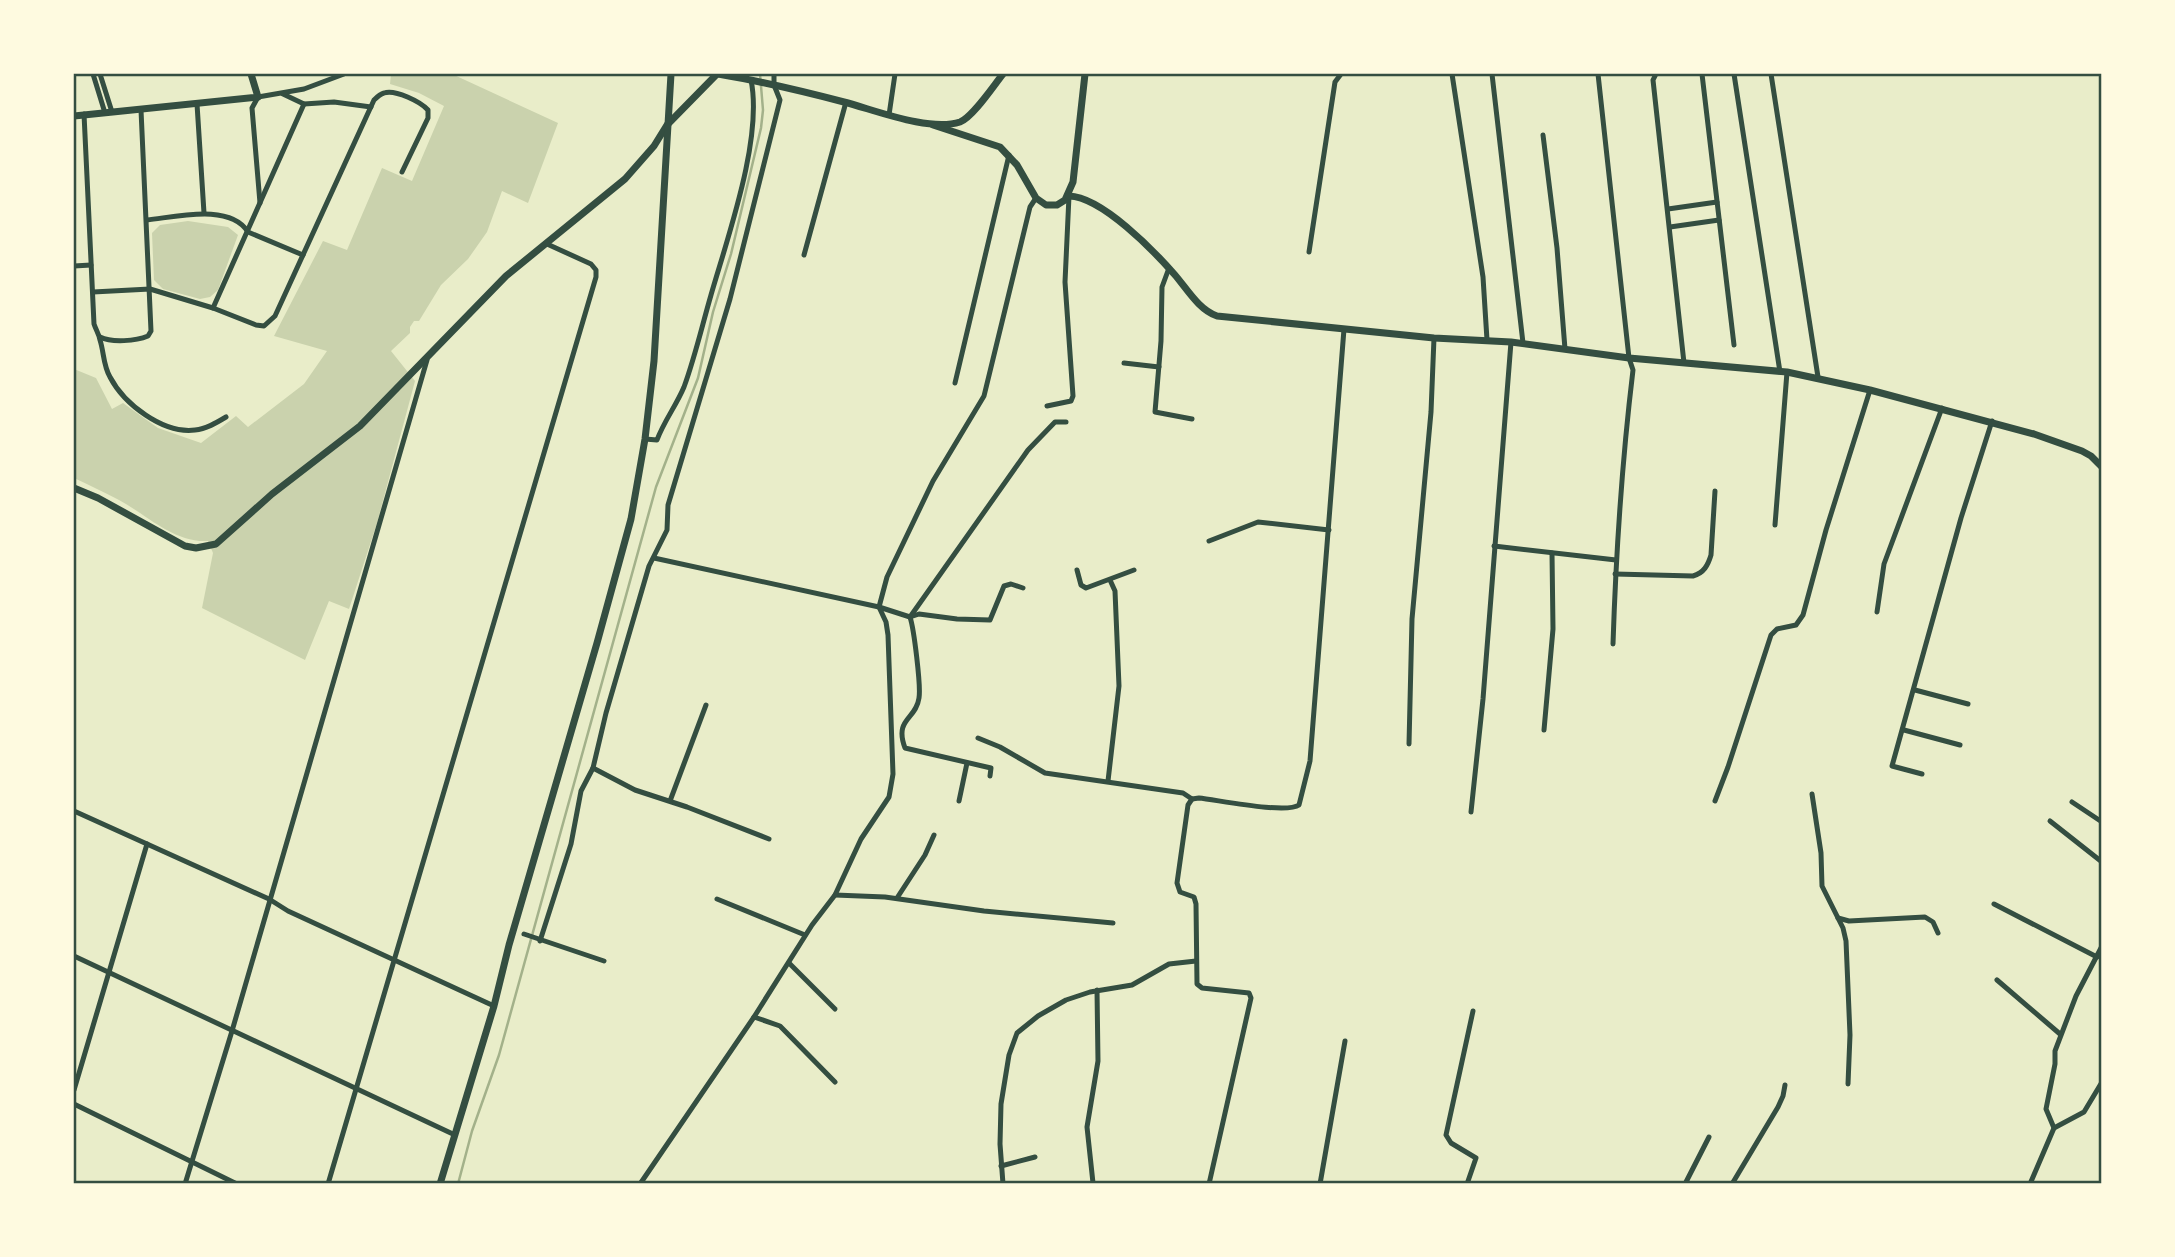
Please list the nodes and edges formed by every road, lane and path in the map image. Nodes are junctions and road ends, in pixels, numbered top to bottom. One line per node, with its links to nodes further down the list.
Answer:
1 (93, 74): 28 (street)
2 (100, 74): 28 (street)
3 (251, 74): 22 (street)
4 (344, 74): 21 (street)
5 (671, 74): 33 (street)
6 (717, 74): 19 (street); 33 (street)
7 (774, 74): 20 (street)
8 (895, 74): 30 (street)
9 (1003, 74): 32 (street)
10 (1085, 74): 37 (street)
11 (1340, 74): 48 (street)
12 (1452, 74): 60 (street)
13 (1492, 74): 62 (street)
14 (1598, 74): 65 (street)
15 (1656, 74): 41 (street)
16 (1702, 74): 39 (street)
17 (1734, 74): 70 (street)
18 (1771, 74): 71 (street)
19 (749, 78): 20 (street); 80 (street)
20 (773, 85): 23 (street); 91 (street)
21 (283, 94): 22 (street); 25 (street)
22 (258, 97): 24 (street); 40 (street)
23 (846, 102): 30 (street); 50 (street)
24 (197, 104): 27 (street); 42 (street)
25 (304, 104): 26 (street); 40 (street)
26 (371, 107): 36 (street); 49 (street)
27 (141, 110): 28 (street); 43 (street)
28 (108, 113): 29 (street)
29 (84, 114): 31 (street); 51 (street)
30 (890, 115): 32 (street)
31 (74, 116)
32 (929, 123): 35 (street)
33 (667, 125): 47 (street); 80 (street)
34 (1543, 135): 64 (street)
35 (1009, 155): 38 (street); 72 (street)
36 (401, 172)
37 (1069, 196): 38 (street); 53 (street); 74 (street)
38 (1036, 198): 98 (street)
39 (1717, 202): 41 (street); 44 (street)
40 (260, 203): 46 (street)
41 (1668, 209): 45 (street)
42 (204, 213): 43 (street); 46 (street)
43 (147, 220): 54 (street)
44 (1719, 220): 45 (street); 63 (street)
45 (1670, 227): 68 (street)
46 (248, 232): 49 (street); 56 (street)
47 (547, 244): 66 (street); 143 (street)
48 (1309, 252)
49 (303, 255): 56 (street)
50 (804, 255)
51 (91, 265): 52 (street); 55 (street)
52 (74, 266)
53 (1169, 268): 57 (street); 69 (street)
54 (150, 289): 55 (street); 56 (street); 58 (street)
55 (93, 292): 58 (street)
56 (213, 308)
57 (1344, 329): 59 (street); 87 (street)
58 (100, 337): 76 (street)
59 (1434, 338): 60 (street); 108 (street)
60 (1488, 340): 61 (street)
61 (1511, 342): 62 (street); 89 (street)
62 (1524, 344): 64 (street)
63 (1734, 345)
64 (1564, 349): 65 (street)
65 (1629, 358): 68 (street); 92 (street)
66 (427, 360): 84 (street); 131 (street)
67 (1124, 363): 69 (street)
68 (1684, 363): 70 (street)
69 (1159, 367): 77 (street)
70 (1783, 372): 71 (street); 86 (street)
71 (1818, 377): 73 (street)
72 (954, 383)
73 (1870, 390): 75 (street); 119 (street)
74 (1048, 407)
75 (1942, 408): 78 (street); 99 (street)
76 (226, 417)
77 (1192, 419)
78 (1992, 421): 82 (street); 102 (street)
79 (1066, 422): 100 (street)
80 (645, 439): 150 (street)
81 (2102, 453): 82 (street)
82 (2091, 456): 83 (street)
83 (2102, 467)
84 (74, 488)
85 (1715, 491): 95 (street)
86 (1775, 525)
87 (1328, 530): 88 (street); 116 (street)
88 (1209, 541)
89 (1494, 546): 90 (street); 122 (street)
90 (1552, 553): 92 (street); 105 (street)
91 (654, 558): 98 (street); 111 (street)
92 (1616, 560): 95 (street)
93 (1077, 570): 96 (street)
94 (1134, 570): 96 (street)
95 (1615, 574): 101 (street)
96 (1110, 580): 114 (street)
97 (1023, 588): 100 (street)
98 (879, 607): 100 (street); 129 (street)
99 (1877, 612)
100 (910, 617): 110 (street)
101 (1613, 644)
102 (1915, 690): 103 (street); 106 (street)
103 (1968, 704)
104 (706, 705): 117 (street)
105 (1544, 730)
106 (1903, 730): 109 (street); 112 (street)
107 (978, 738): 114 (street)
108 (1409, 744)
109 (1960, 745)
110 (967, 763): 113 (street); 118 (street)
111 (593, 768): 117 (street); 139 (street)
112 (1922, 774)
113 (990, 776)
114 (1108, 781): 116 (street)
115 (1812, 794): 134 (street)
116 (1192, 799): 145 (street)
117 (670, 801): 126 (street)
118 (959, 801)
119 (1714, 801)
120 (2072, 802): 124 (street)
121 (74, 810): 127 (street)
122 (1471, 812)
123 (2050, 821): 128 (street)
124 (2102, 822)
125 (934, 835): 130 (street)
126 (769, 839)
127 (147, 844): 131 (street); 147 (street)
128 (2102, 862)
129 (835, 895): 130 (street); 138 (street)
130 (897, 898): 135 (street)
131 (269, 899): 143 (street); 154 (street)
132 (717, 899): 138 (street)
133 (1994, 904): 142 (street)
134 (1838, 918): 136 (street); 159 (street)
135 (1113, 923)
136 (1938, 933)
137 (524, 934): 139 (street)
138 (805, 935): 146 (street)
139 (537, 940): 144 (street)
140 (2102, 946): 142 (street)
141 (74, 956): 147 (street)
142 (2097, 957): 155 (street)
143 (394, 960): 150 (street); 162 (street)
144 (604, 961)
145 (1196, 961): 149 (street); 177 (street)
146 (789, 963): 151 (street); 153 (street)
147 (110, 974): 154 (street); 161 (street)
148 (1997, 980): 155 (street)
149 (1097, 990): 169 (street); 170 (street)
150 (494, 1006): 165 (street)
151 (835, 1009)
152 (1472, 1011): 179 (street)
153 (754, 1017): 157 (street); 175 (street)
154 (232, 1031): 162 (street); 168 (street)
155 (2060, 1034): 164 (street)
156 (1345, 1041): 178 (street)
157 (835, 1082)
158 (2102, 1082): 164 (street)
159 (1848, 1084)
160 (1785, 1085): 181 (street)
161 (74, 1090)
162 (356, 1090): 165 (street); 173 (street)
163 (74, 1104): 168 (street)
164 (2054, 1128): 182 (street)
165 (455, 1135): 174 (street)
166 (1709, 1137): 180 (street)
167 (1035, 1157): 169 (street)
168 (192, 1161): 171 (street); 172 (street)
169 (1002, 1166): 176 (street)
170 (1093, 1183)
171 (185, 1184)
172 (237, 1184)
173 (328, 1184)
174 (440, 1184)
175 (640, 1184)
176 (1003, 1184)
177 (1209, 1184)
178 (1320, 1184)
179 (1467, 1184)
180 (1685, 1184)
181 (1732, 1184)
182 (2030, 1184)

